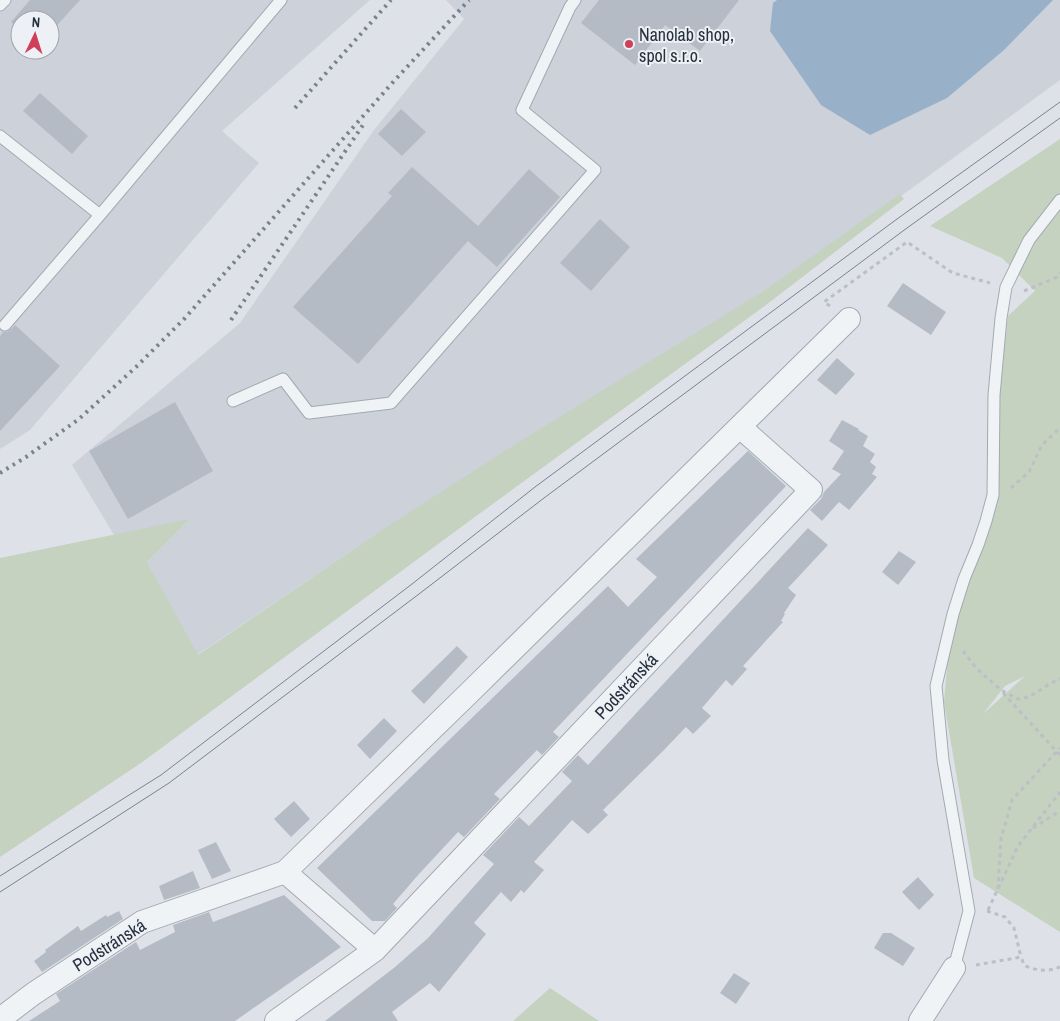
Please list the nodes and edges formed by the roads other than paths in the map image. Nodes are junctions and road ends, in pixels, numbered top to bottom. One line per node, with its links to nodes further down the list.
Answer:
1 (5, 0): 4 (lane)
2 (281, 0): 7 (lane)
3 (575, 0): 10 (lane)
4 (0, 5)
5 (0, 136): 7 (lane)
6 (1060, 200): 14 (lane)
7 (100, 215): 9 (lane)
8 (849, 319): 11 (street, Podstránská)
9 (5, 325)
10 (233, 401)
11 (740, 427): 12 (street, Podstránská); 13 (street, Podstránská)
12 (285, 872): 13 (street); 15 (street, Podstránská)
13 (375, 950): 16 (street, Podstránská)
14 (954, 968): 17 (street)
15 (0, 1019)
16 (276, 1021)
17 (920, 1021)

